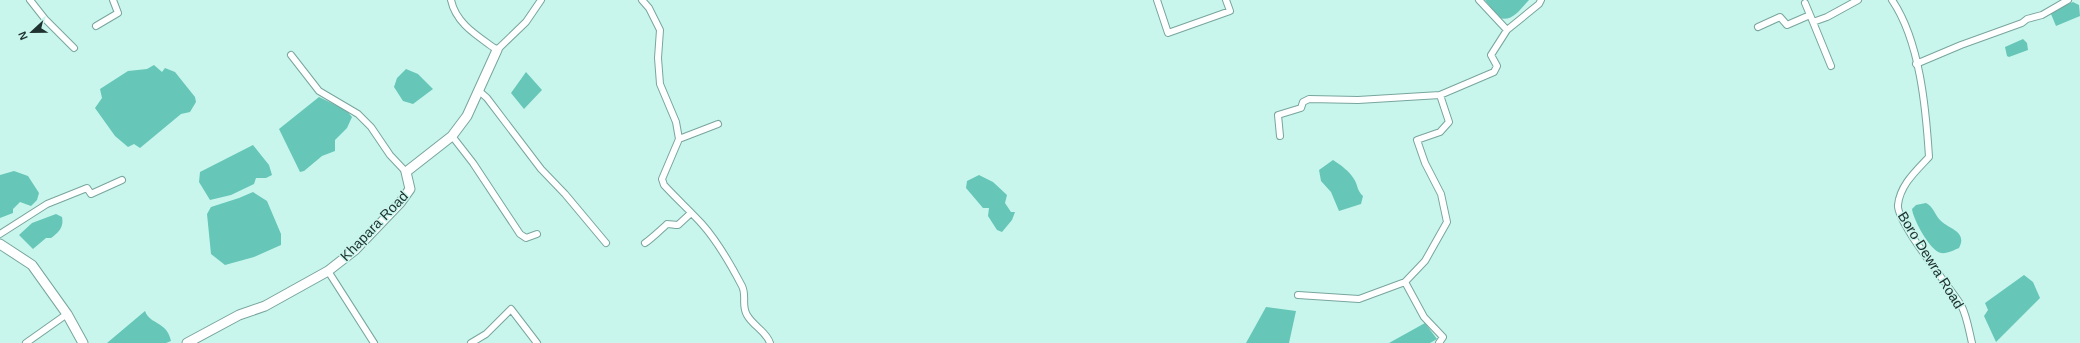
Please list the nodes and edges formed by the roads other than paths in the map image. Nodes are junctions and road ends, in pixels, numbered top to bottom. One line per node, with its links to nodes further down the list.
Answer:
1 (30, 0): 19 (street)
2 (113, 0): 16 (street)
3 (451, 0): 20 (street)
4 (541, 0): 20 (street)
5 (642, 0): 29 (street)
6 (1157, 0): 7 (street)
7 (1226, 0)
8 (1479, 0): 18 (street)
9 (1541, 0): 18 (street)
10 (1858, 0): 15 (street)
11 (1892, 0): 22 (street, Boro Dewra Road)
12 (2068, 0): 22 (street)
13 (1805, 3): 14 (street)
14 (1810, 15): 15 (street); 17 (street)
15 (1813, 22): 23 (street)
16 (96, 26)
17 (1758, 27)
18 (1507, 30): 25 (street)
19 (74, 48)
20 (497, 50): 24 (street, Khapara Road)
21 (291, 55): 30 (street)
22 (1916, 64): 50 (street, Boro Dewra Road)
23 (1831, 66)
24 (478, 90): 27 (street, Khapara Road); 35 (street)
25 (1440, 94): 28 (street); 39 (street)
26 (718, 124): 29 (street)
27 (452, 136): 30 (street, Khapara Road); 34 (street)
28 (1280, 136)
29 (679, 139): 32 (street)
30 (406, 172): 38 (street, Khapara Road)
31 (122, 180): 33 (street)
32 (691, 213): 37 (street); 48 (street)
33 (0, 234)
34 (537, 234)
35 (606, 243)
36 (0, 244): 41 (street)
37 (645, 244)
38 (328, 271): 42 (street, Khapara Road); 45 (street)
39 (1405, 282): 40 (street); 49 (street)
40 (1298, 295)
41 (67, 314): 43 (street); 44 (street)
42 (191, 342)
43 (26, 343)
44 (83, 343)
45 (374, 343)
46 (471, 343): 47 (street)
47 (537, 343)
48 (770, 343)
49 (1439, 343)
50 (1972, 343)

